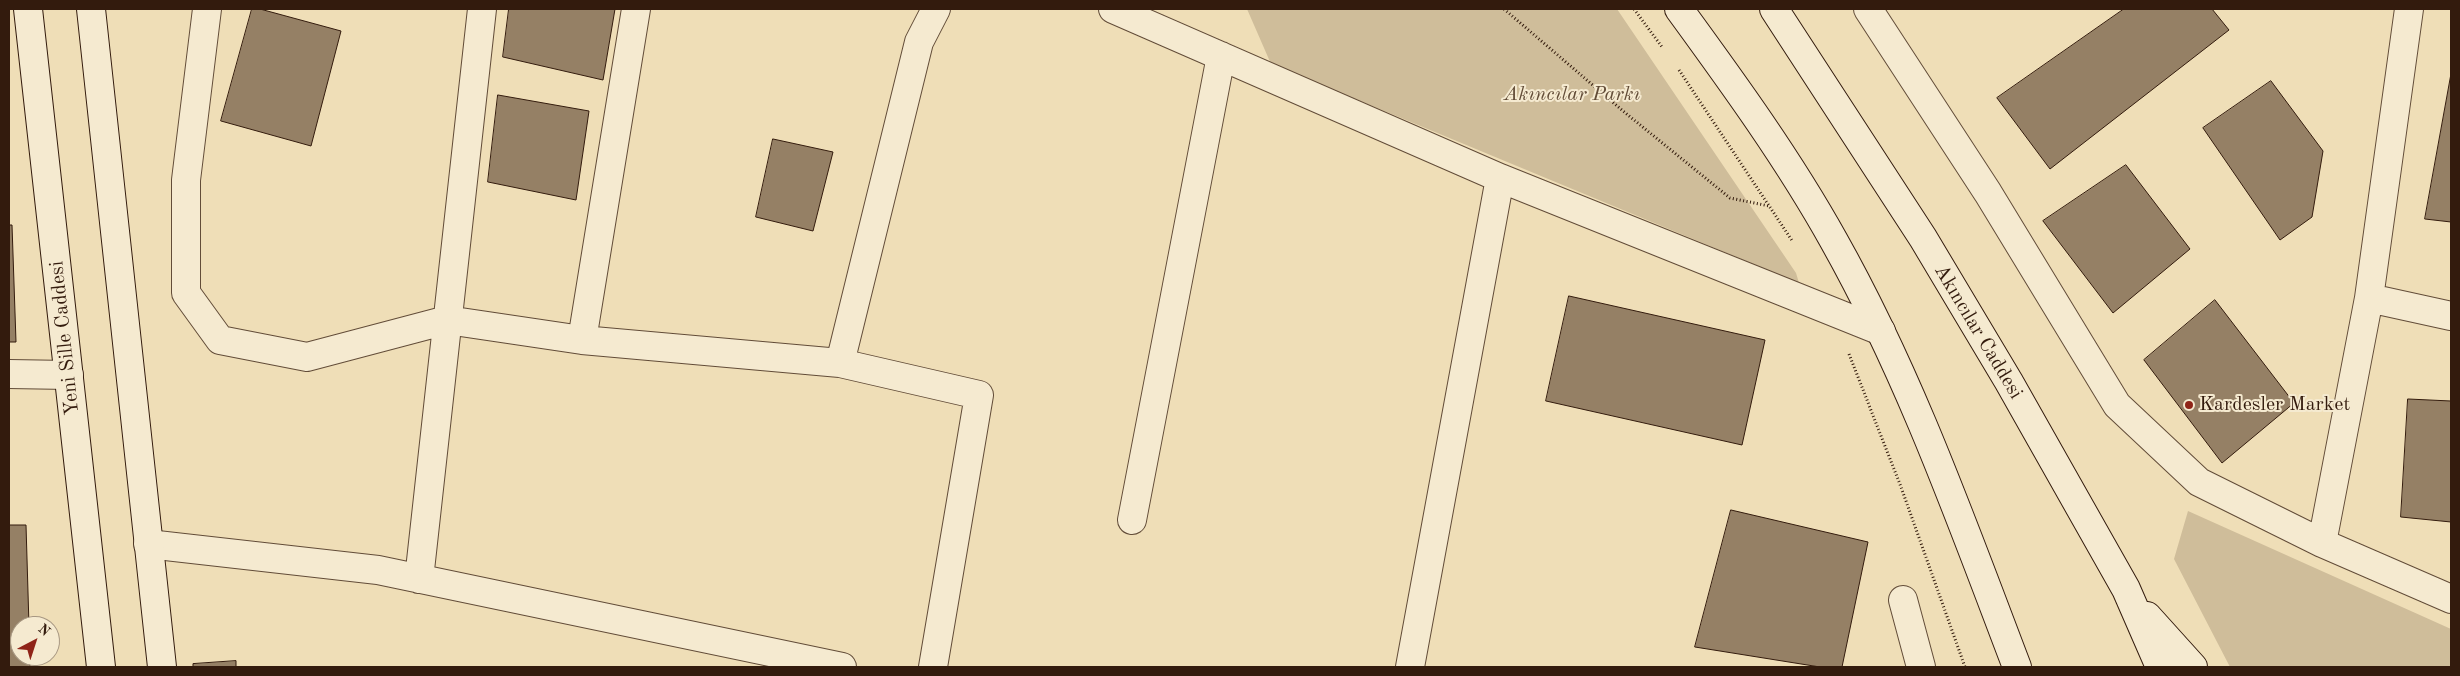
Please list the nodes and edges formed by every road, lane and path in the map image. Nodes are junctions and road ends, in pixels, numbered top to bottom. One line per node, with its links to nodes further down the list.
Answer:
1 (28, 9): 23 (street, Yeni Sille Caddesi)
2 (91, 9): 26 (street)
3 (207, 9): 18 (street)
4 (482, 9): 18 (street)
5 (636, 9): 20 (street)
6 (936, 9): 21 (street)
7 (1113, 9): 13 (street)
8 (1504, 9): 15 (path)
9 (1679, 9): 19 (street)
10 (1774, 9): 28 (street, Akıncılar Caddesi)
11 (1868, 9): 25 (street)
12 (2409, 9): 16 (street)
13 (1221, 56): 14 (street); 24 (street)
14 (1500, 178): 19 (street); 35 (street)
15 (1770, 207)
16 (2369, 298): 17 (street); 25 (street)
17 (2451, 316)
18 (447, 320): 20 (street); 27 (street)
19 (1881, 331): 37 (street)
20 (582, 340): 21 (street)
21 (840, 364): 34 (street)
22 (9, 374): 23 (street)
23 (69, 375): 31 (street, Yeni Sille Caddesi)
24 (1132, 520)
25 (2322, 543): 29 (street)
26 (148, 544): 27 (street); 32 (street)
27 (419, 579): 33 (street)
28 (2126, 589): 38 (street, Akıncılar Caddesi); 39 (street)
29 (2451, 599)
30 (1904, 600): 36 (street)
31 (101, 667)
32 (162, 667)
33 (842, 667)
34 (933, 667)
35 (1410, 667)
36 (1921, 667)
37 (2017, 667)
38 (2160, 667)
39 (2193, 667)

